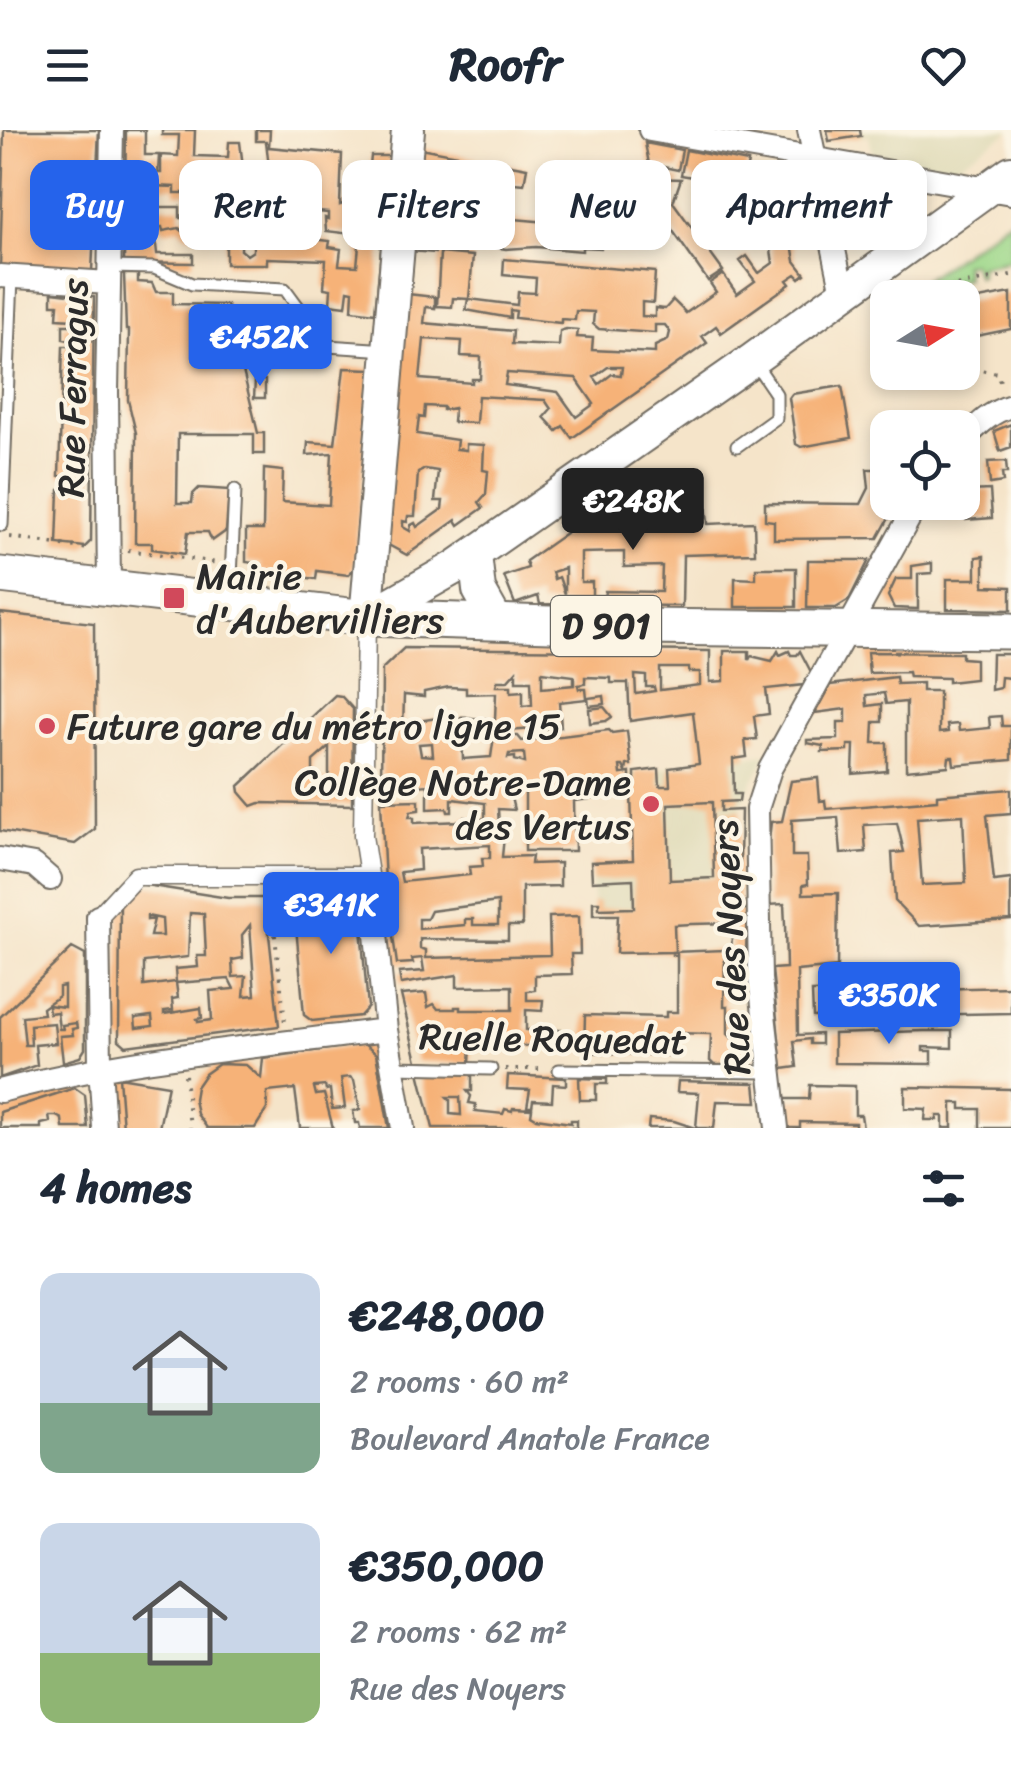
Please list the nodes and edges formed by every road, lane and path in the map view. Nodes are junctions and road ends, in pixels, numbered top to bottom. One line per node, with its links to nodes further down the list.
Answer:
1 (112, 130): 10 (street, Rue Ferragus)
2 (408, 130): 15 (main road)
3 (650, 130): 5 (street)
4 (808, 130): 6 (street)
5 (809, 160)
6 (814, 160)
7 (927, 175): 8 (street)
8 (1002, 185): 14 (main road)
9 (834, 250): 14 (street)
10 (109, 275): 12 (street); 15 (lane); 26 (street, Rue Ferragus)
11 (1011, 275): 13 (path)
12 (6, 276): 23 (lane)
13 (980, 282)
14 (843, 292): 16 (main road)
15 (388, 350): 28 (main road)
16 (752, 360): 20 (lane); 24 (main road)
17 (980, 370): 18 (path)
18 (1008, 407): 19 (street)
19 (980, 422)
20 (737, 446)
21 (235, 490): 27 (lane)
22 (908, 520): 30 (street, Rue des Noyers)
23 (2, 525)
24 (475, 554): 28 (main road); 29 (main road)
25 (0, 575): 26 (main road, D 901)
26 (109, 587): 27 (main road, D 901)
27 (230, 600): 28 (main road, D 901)
28 (366, 618): 29 (main road, D 901); 35 (street)
29 (497, 622): 30 (main road, D 901)
30 (846, 631): 31 (main road, D 901); 44 (street, Rue des Noyers)
31 (1011, 631)
32 (0, 859): 34 (street)
33 (268, 876): 35 (street); 36 (street); 38 (path)
34 (50, 879)
35 (370, 882): 37 (street)
36 (98, 917): 40 (street)
37 (386, 1030): 38 (street); 41 (street)
38 (288, 1042): 39 (street)
39 (183, 1056): 40 (street); 47 (path)
40 (100, 1066): 45 (street); 46 (street)
41 (393, 1068): 42 (lane, Ruelle Roquedat); 48 (street)
42 (490, 1069): 43 (path, Ruelle Roquedat)
43 (560, 1070): 44 (lane, Ruelle Roquedat)
44 (771, 1072): 49 (street, Rue des Noyers)
45 (0, 1090)
46 (104, 1128)
47 (190, 1128)
48 (402, 1128)
49 (776, 1128)

